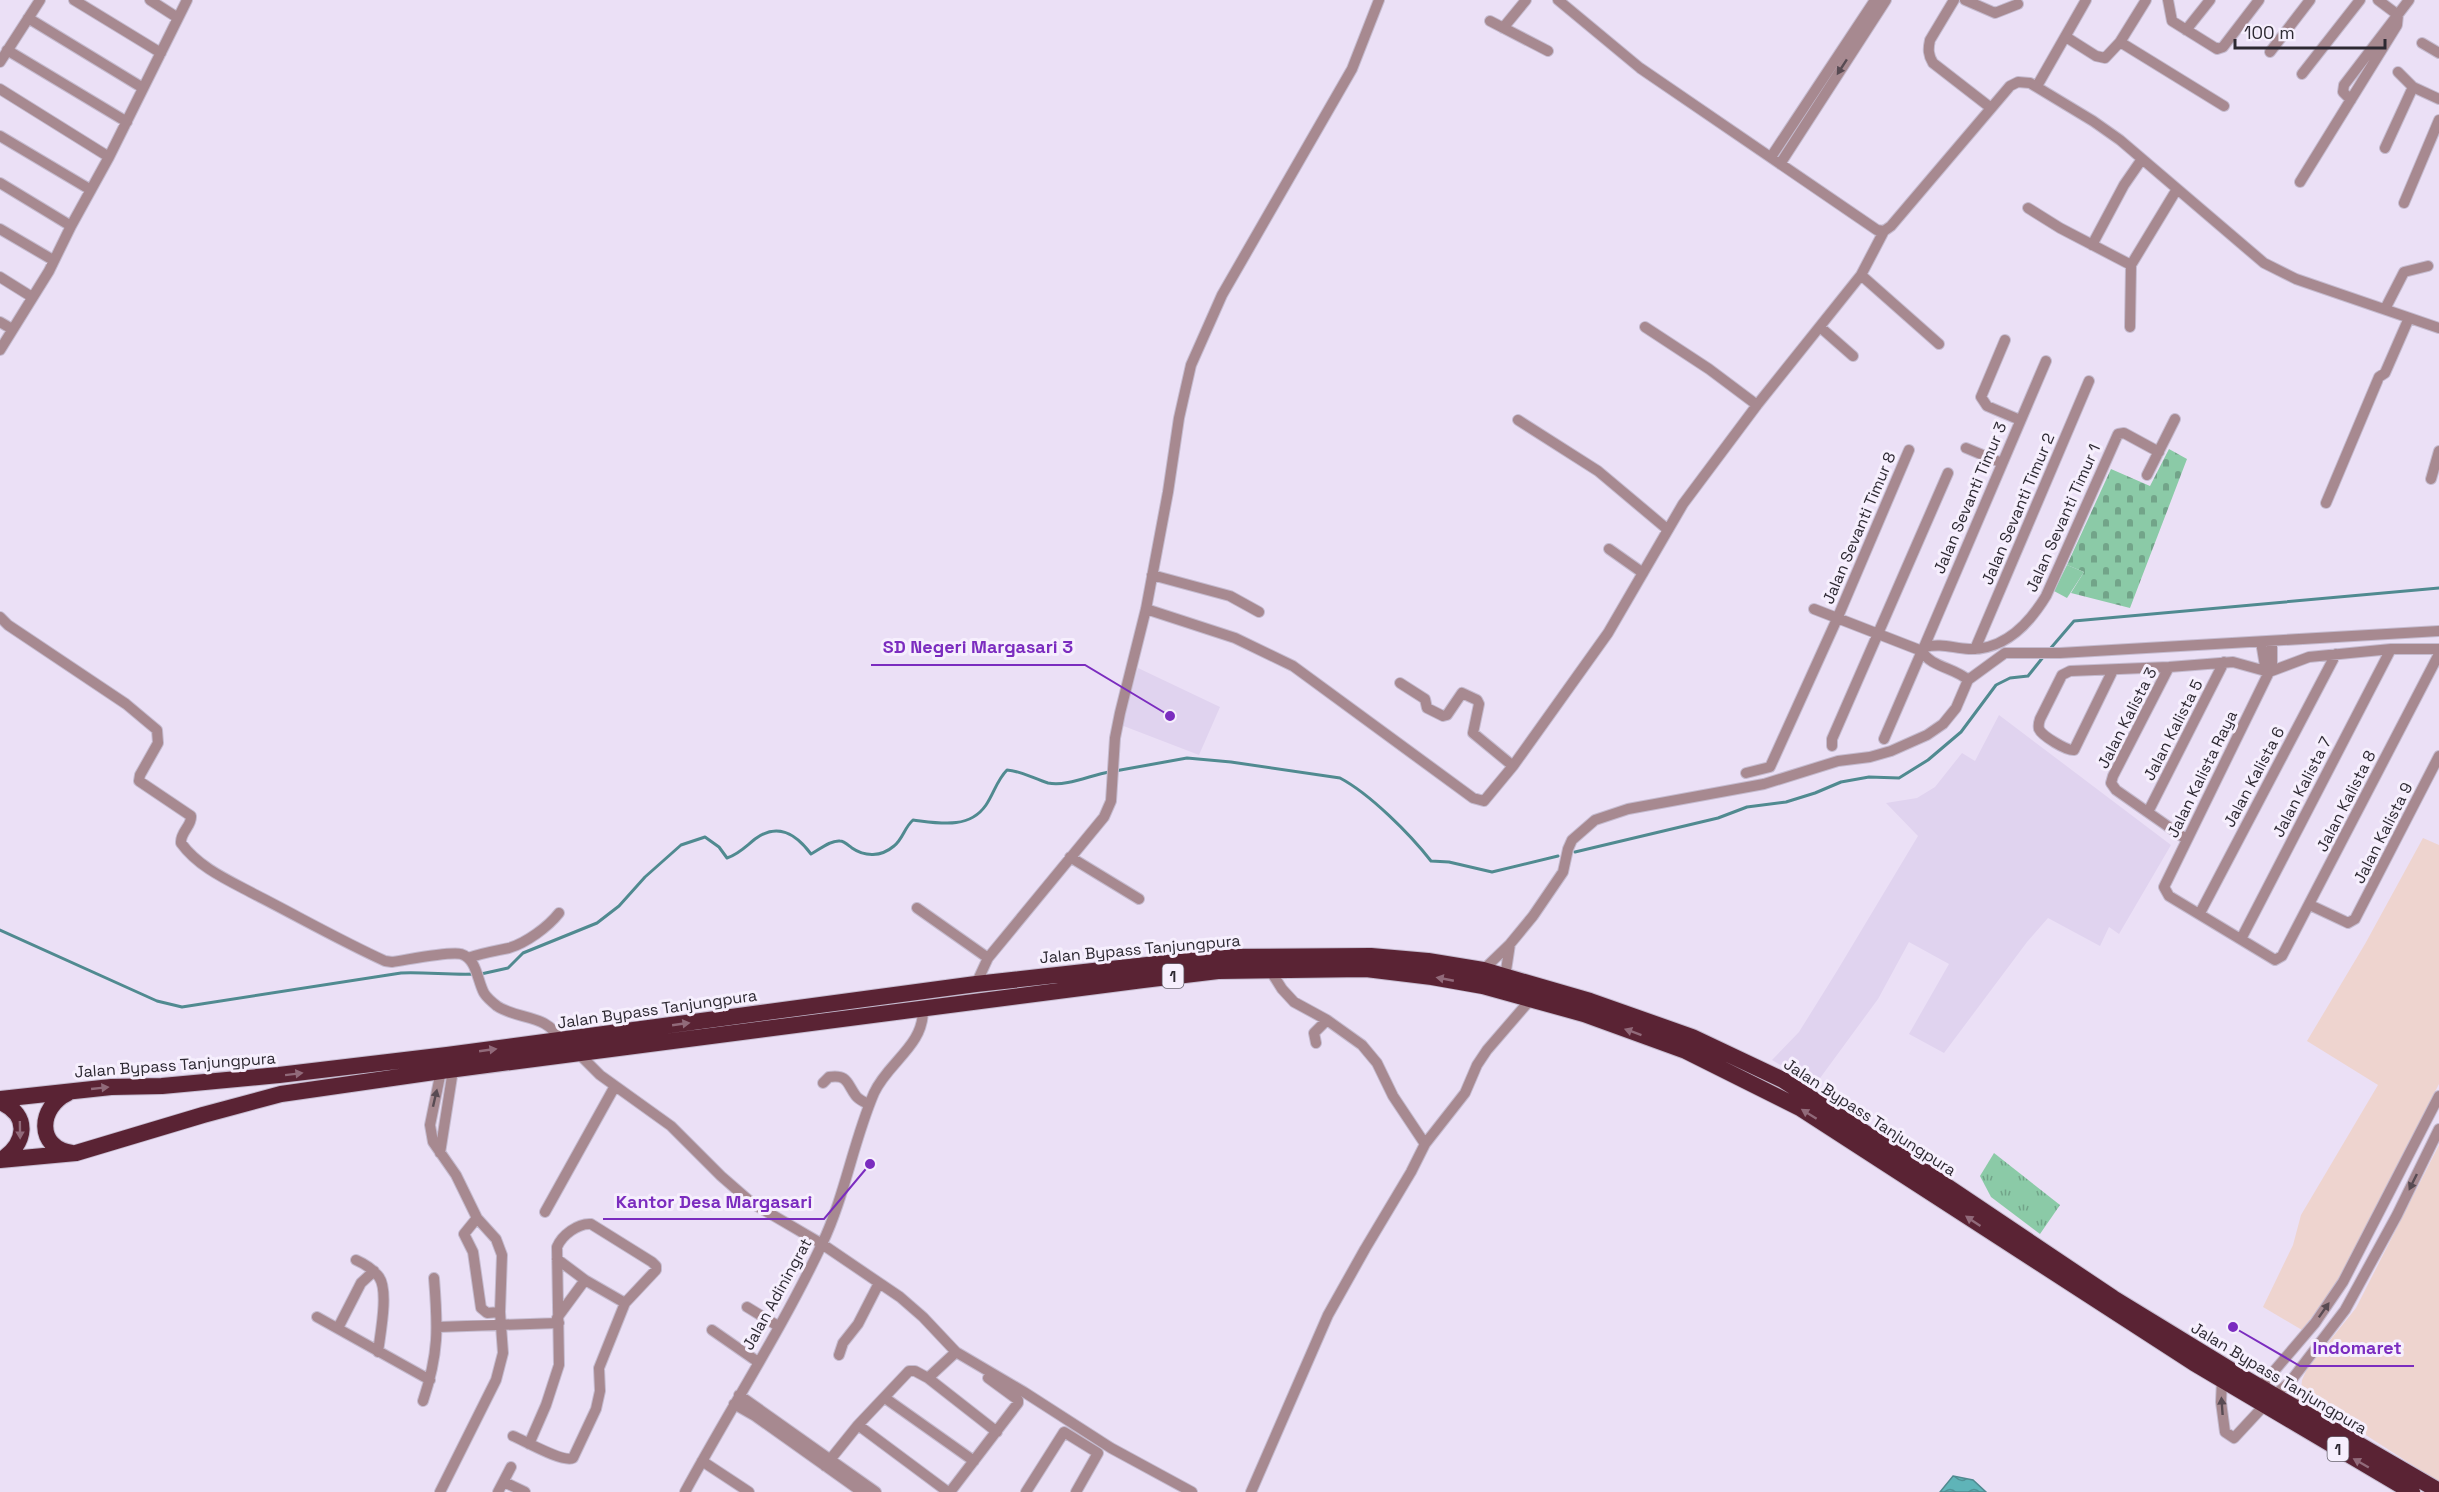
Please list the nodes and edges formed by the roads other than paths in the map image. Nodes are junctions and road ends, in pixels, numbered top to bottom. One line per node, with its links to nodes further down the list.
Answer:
1 (40, 0): 23 (street)
2 (74, 0): 34 (street)
3 (150, 0): 24 (street)
4 (187, 0): 24 (street)
5 (1378, 0): 99 (street)
6 (1526, 0): 26 (street)
7 (1558, 0): 52 (street)
8 (1875, 0): 52 (street)
9 (1886, 0): 52 (street, one-way to 52)
10 (1954, 0): 45 (street)
11 (1965, 0): 21 (street)
12 (2086, 0): 28 (street)
13 (2146, 0): 29 (street)
14 (2168, 0): 27 (street)
15 (2210, 0): 27 (street)
16 (2259, 0): 27 (street)
17 (2310, 0): 33 (street)
18 (2360, 0): 38 (street)
19 (2378, 0): 22 (street)
20 (2409, 0): 22 (street)
21 (2018, 4)
22 (2398, 15): 53 (street)
23 (28, 18): 31 (street); 41 (street)
24 (178, 18): 34 (street)
25 (1490, 21): 26 (street)
26 (1503, 28): 32 (street)
27 (2186, 30)
28 (2066, 37): 29 (street); 39 (street)
29 (2120, 42): 44 (street)
30 (2422, 44): 35 (street)
31 (7, 50): 36 (street); 47 (street)
32 (1548, 51)
33 (2270, 52)
34 (161, 53): 41 (street)
35 (2439, 53)
36 (0, 62)
37 (2398, 72): 40 (street)
38 (2302, 74)
39 (2037, 86): 45 (street); 51 (street)
40 (2413, 87): 43 (street); 49 (street)
41 (143, 88): 47 (street)
42 (0, 89): 50 (street)
43 (2439, 99)
44 (2224, 106)
45 (1991, 108): 61 (street)
46 (2439, 120): 57 (street)
47 (127, 122): 50 (street)
48 (0, 136): 56 (street)
49 (2385, 148)
50 (109, 157): 56 (street)
51 (2142, 159): 55 (street); 62 (street)
52 (1775, 160): 61 (street)
53 (2300, 182)
54 (0, 183): 59 (street)
55 (2177, 189): 64 (street); 69 (street)
56 (91, 190): 59 (street)
57 (2404, 203)
58 (2028, 208): 62 (street)
59 (71, 226): 63 (street)
60 (0, 229): 63 (street)
61 (1884, 231): 66 (street)
62 (2092, 245): 64 (street)
63 (53, 260): 68 (street)
64 (2131, 265): 74 (street)
65 (2428, 266): 69 (street)
66 (1861, 275): 73 (street); 78 (street)
67 (0, 277): 68 (street)
68 (32, 297): 76 (street)
69 (2385, 309): 70 (street)
70 (2409, 318): 75 (street); 95 (street)
71 (0, 322): 76 (street)
72 (1645, 327): 83 (street)
73 (1820, 327): 80 (street); 83 (street)
74 (2130, 327)
75 (2439, 328)
76 (12, 329): 79 (street)
77 (2005, 340): 86 (street)
78 (1939, 345)
79 (0, 350)
80 (1853, 356)
81 (2046, 362): 86 (street, Jalan Sevanti Timur 3)
82 (2089, 381): 109 (street, Jalan Sevanti Timur 2)
83 (1757, 405): 96 (street)
84 (2175, 419): 90 (street)
85 (1518, 420): 96 (street)
86 (2020, 420): 91 (street, Jalan Sevanti Timur 3)
87 (1966, 448): 91 (street)
88 (1909, 450): 104 (street, Jalan Sevanti Timur 8)
89 (2439, 451): 94 (street)
90 (2159, 452): 93 (street); 109 (street, Jalan Sevanti Timur 1)
91 (2002, 463): 108 (street, Jalan Sevanti Timur 3)
92 (1948, 473): 106 (street)
93 (2147, 475)
94 (2431, 479)
95 (2326, 503)
96 (1667, 529): 98 (street)
97 (1609, 549): 98 (street)
98 (1643, 573): 123 (street)
99 (1152, 574): 100 (street); 102 (street)
100 (1146, 609): 123 (street); 127 (street)
101 (1814, 609): 104 (street)
102 (1259, 612)
103 (0, 616): 136 (street)
104 (1837, 619): 106 (street); 124 (street, Jalan Sevanti Timur 8)
105 (2439, 631): 107 (street)
106 (1878, 634): 108 (street); 121 (street)
107 (2266, 642): 117 (street); 118 (street)
108 (1923, 649): 109 (street); 118 (street); 120 (street, Jalan Sevanti Timur 3)
109 (1975, 649)
110 (2391, 649): 111 (street); 112 (street); 133 (street, Jalan Kalista 7)
111 (2439, 649)
112 (2336, 654): 117 (street); 132 (street, Jalan Kalista 6)
113 (2439, 654): 129 (street, Jalan Kalista 8)
114 (2224, 662): 115 (street); 117 (street); 125 (street, Jalan Kalista 5)
115 (2169, 667): 116 (street); 125 (street, Jalan Kalista 3)
116 (2113, 670): 116 (street)
117 (2269, 672): 126 (street, Jalan Kalista Raya)
118 (1968, 680): 134 (street)
119 (1400, 683): 123 (street)
120 (1884, 739)
121 (1832, 746)
122 (2439, 756): 129 (street, Jalan Kalista 9)
123 (1513, 766)
124 (1746, 773)
125 (2148, 812): 126 (street)
126 (2186, 839): 132 (street, Jalan Kalista Raya)
127 (1070, 857): 128 (street); 135 (street)
128 (1139, 899)
129 (2310, 905): 133 (street, Jalan Kalista 8)
130 (917, 908): 135 (street)
131 (559, 913): 136 (street)
132 (2200, 914): 133 (street)
133 (2241, 939)
134 (1510, 944): 138 (street); 139 (street)
135 (988, 958): 140 (street)
136 (470, 960): 144 (street)
137 (1270, 970): 141 (highway, Jalan Bypass Tanjungpura / 1, one-way to 137); 142 (highway, Jalan Bypass Tanjungpura / 1); 143 (street)
138 (1483, 970): 139 (highway, Jalan Bypass Tanjungpura / 1); 140 (highway, Jalan Bypass Tanjungpura / 1)
139 (1505, 977): 186 (highway, Jalan Bypass Tanjungpura / 1)
140 (976, 984): 144 (highway, Jalan Bypass Tanjungpura / 1, one-way to 140)
141 (1531, 999): 156 (street); 184 (highway, Jalan Bypass Tanjungpura / 1, one-way to 141)
142 (923, 1009): 146 (highway, Jalan Bypass Tanjungpura / 1); 153 (street, Jalan Adiningrat)
143 (1327, 1020): 145 (street); 156 (street)
144 (559, 1040): 150 (highway, Jalan Bypass Tanjungpura / 1, one-way to 144)
145 (1316, 1042)
146 (578, 1053): 147 (highway, Jalan Bypass Tanjungpura / 1); 149 (street)
147 (447, 1070): 157 (highway, Jalan Bypass Tanjungpura / 1); 160 (street)
148 (823, 1083): 153 (street)
149 (615, 1086): 159 (street); 161 (street)
150 (70, 1091): 152 (highway, Jalan Bypass Tanjungpura / 1); 157 (highway)
151 (2439, 1096): 154 (street)
152 (0, 1100): 158 (highway, one-way to 158)
153 (869, 1105): 161 (street, Jalan Adiningrat)
154 (2424, 1126): 155 (street); 186 (street, one-way to 154)
155 (2438, 1131): 185 (street, one-way to 185)
156 (1425, 1144): 212 (street)
157 (76, 1153): 158 (highway, Jalan Bypass Tanjungpura / 1)
158 (1, 1160)
159 (545, 1212)
160 (477, 1218): 170 (street); 170 (street)
161 (822, 1244): 167 (street); 174 (street, Jalan Adiningrat)
162 (557, 1259): 166 (street); 168 (street); 172 (street)
163 (356, 1260): 164 (street)
164 (374, 1271): 176 (street); 178 (street)
165 (434, 1278): 175 (street)
166 (585, 1280): 168 (street); 172 (street)
167 (879, 1283): 179 (street); 180 (street)
168 (626, 1303): 194 (street)
169 (747, 1307): 174 (street)
170 (500, 1312): 173 (street)
171 (317, 1317): 176 (street)
172 (558, 1321): 173 (street); 194 (street)
173 (500, 1324): 175 (street); 201 (street)
174 (778, 1326): 181 (street, Jalan Adiningrat)
175 (438, 1327): 183 (street)
176 (338, 1328): 178 (street)
177 (712, 1330): 181 (street)
178 (378, 1352): 183 (street)
179 (955, 1353): 182 (street); 191 (street); 211 (street)
180 (839, 1355)
181 (758, 1362): 188 (street, Jalan Adiningrat)
182 (927, 1378): 187 (street); 191 (street)
183 (430, 1380): 189 (street)
184 (2222, 1380): 186 (highway, Jalan Bypass Tanjungpura / 1); 186 (street, one-way to 184)
185 (2290, 1382): 186 (street); 193 (street)
186 (2260, 1396): 193 (highway, Jalan Bypass Tanjungpura / 1); 213 (highway, Jalan Bypass Tanjungpura / 1, one-way to 186)
187 (885, 1398): 190 (street); 196 (street)
188 (736, 1400): 195 (street, Jalan Adiningrat); 197 (street)
189 (423, 1401)
190 (858, 1425): 197 (street); 208 (street)
191 (997, 1432): 196 (street)
192 (513, 1436): 194 (street)
193 (2344, 1437): 200 (highway, Jalan Bypass Tanjungpura / 1)
194 (529, 1444)
195 (702, 1461): 204 (street, Jalan Adiningrat); 205 (street)
196 (974, 1461): 208 (street)
197 (828, 1463): 206 (street); 207 (street)
198 (511, 1467): 199 (street)
199 (504, 1482): 202 (street); 203 (street)
200 (2439, 1491)
201 (440, 1492)
202 (498, 1492)
203 (525, 1492)
204 (685, 1492)
205 (749, 1492)
206 (862, 1492)
207 (876, 1492)
208 (949, 1492)
209 (1026, 1492): 210 (street)
210 (1076, 1492)
211 (1192, 1492)
212 (1251, 1492)
213 (2412, 1492)

